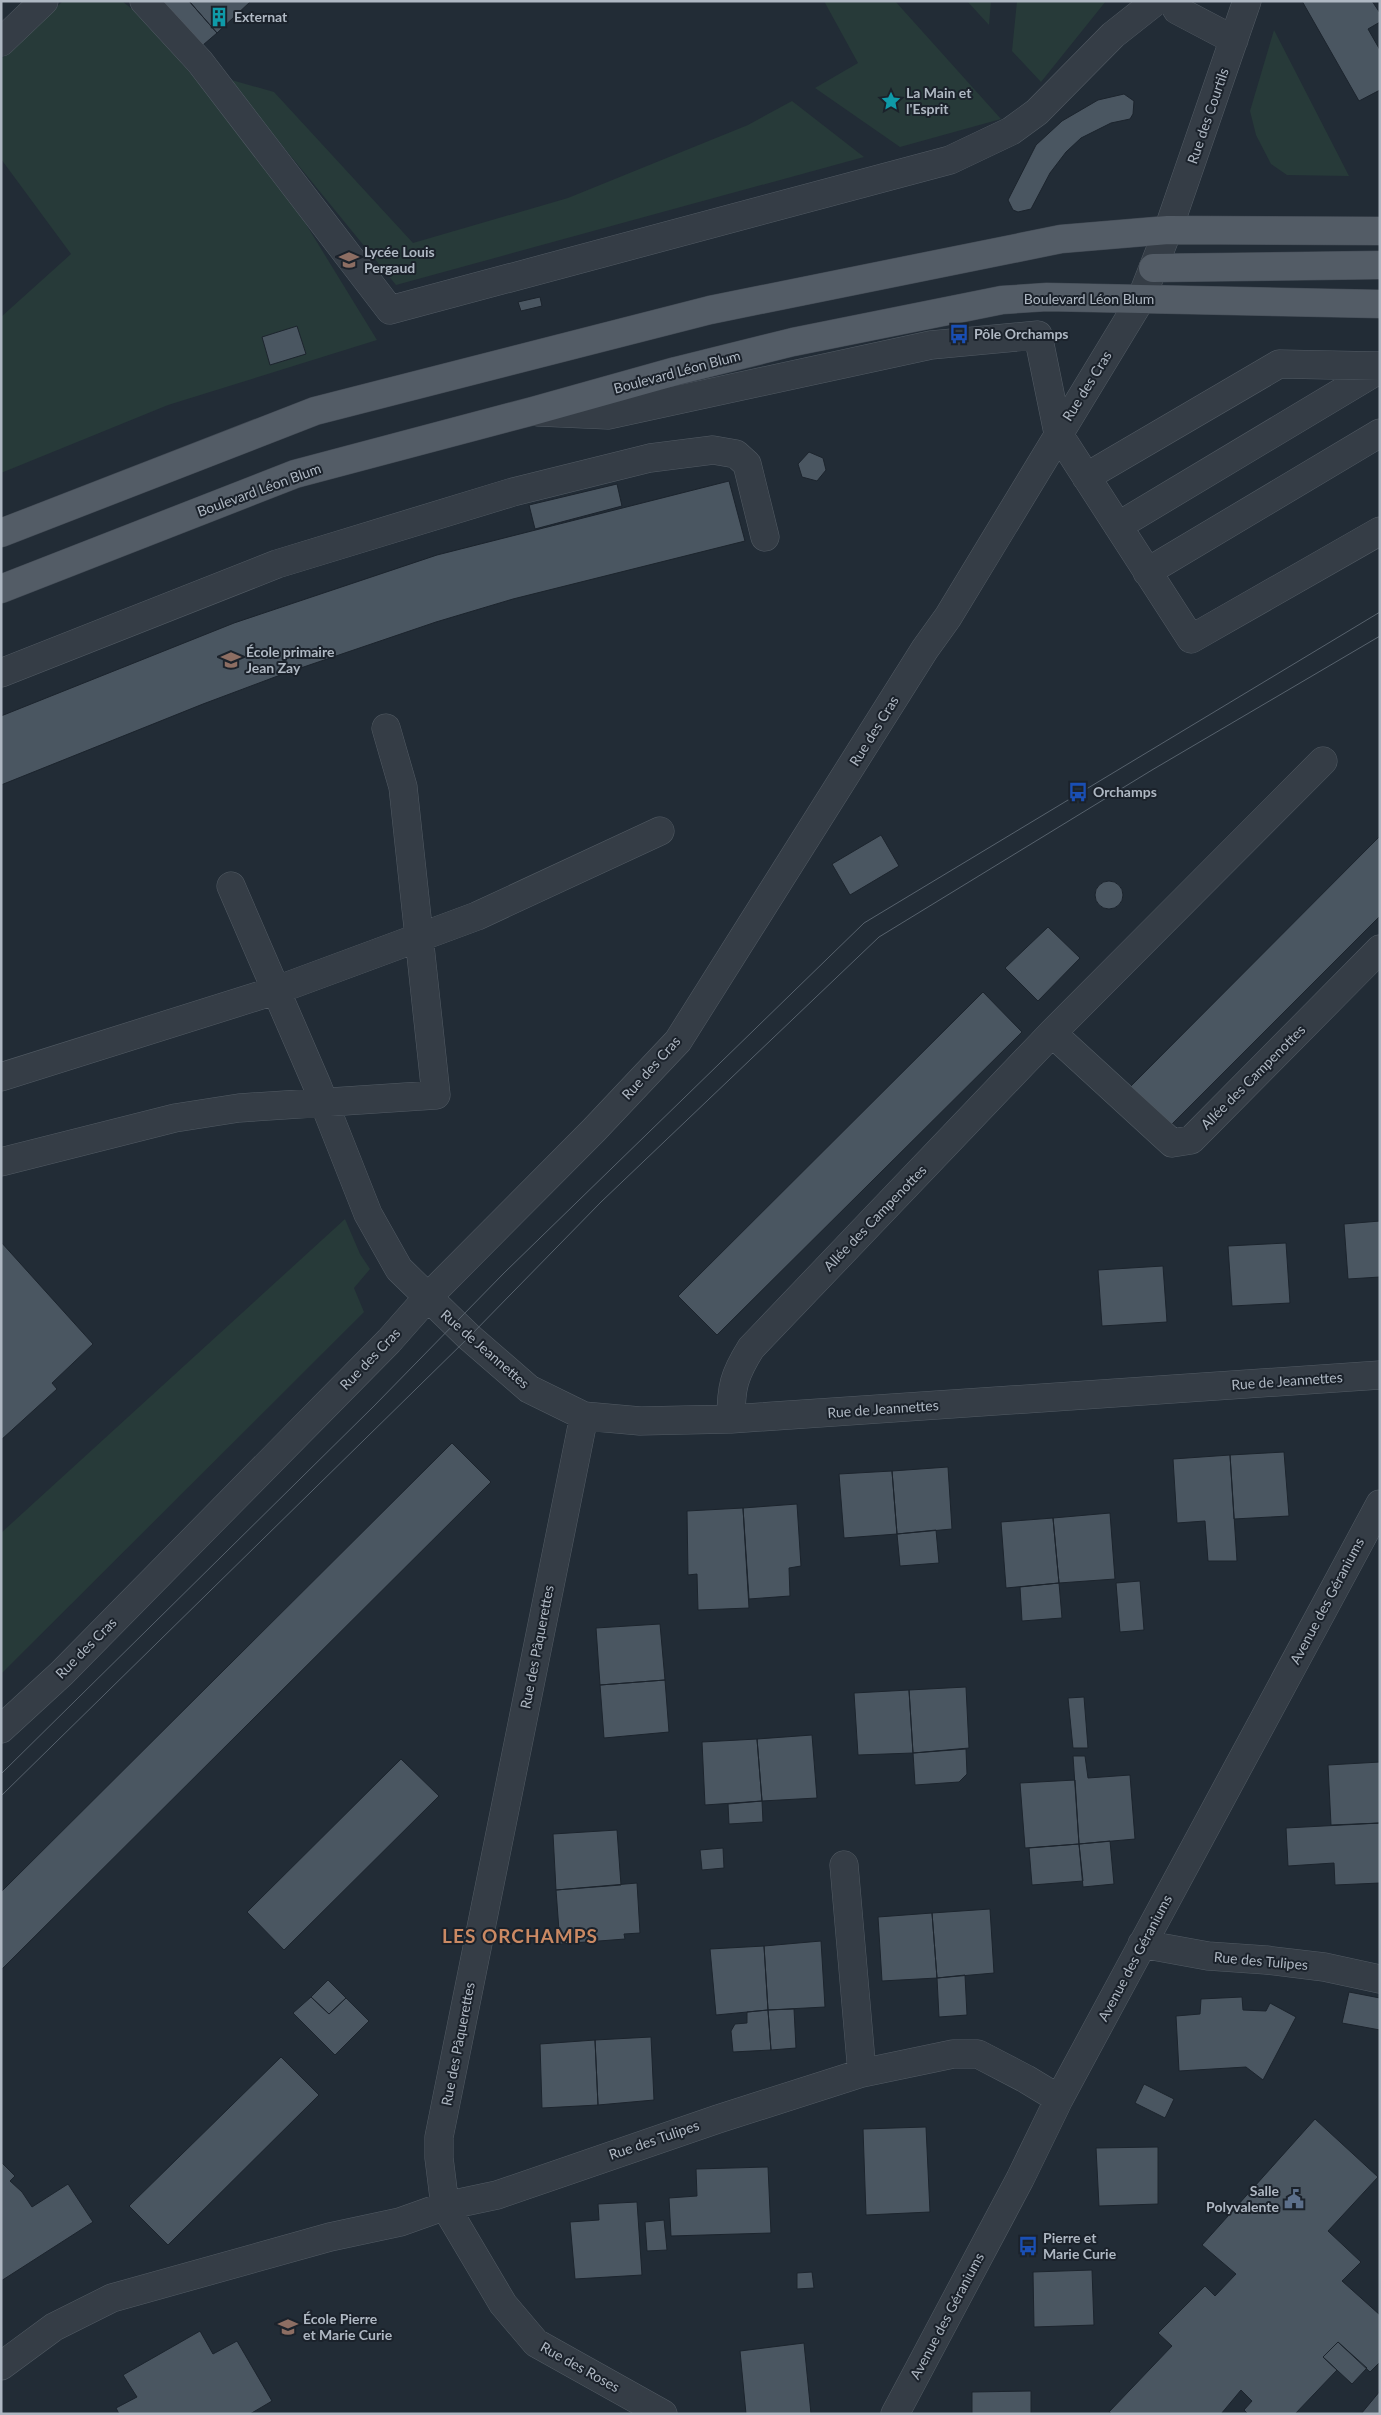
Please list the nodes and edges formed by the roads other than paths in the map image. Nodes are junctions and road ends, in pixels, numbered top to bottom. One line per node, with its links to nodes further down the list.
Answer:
1 (44, 1): 7 (street)
2 (144, 1): 3 (street)
3 (1156, 1)
4 (1173, 1): 6 (street)
5 (1247, 1): 6 (street, Rue des Courtils)
6 (1234, 40): 8 (street, Rue des Courtils)
7 (1, 42)
8 (1168, 230): 9 (main road); 11 (street, Rue des Cras); 22 (main road)
9 (1380, 231)
10 (1380, 265): 11 (main road)
11 (1153, 268): 12 (street, Rue des Cras)
12 (1141, 299): 13 (main road, Boulevard Léon Blum); 16 (main road, Boulevard Léon Blum); 17 (street, Rue des Cras)
13 (1380, 304)
14 (1380, 366): 19 (street)
15 (1380, 369): 20 (street)
16 (533, 411): 17 (street); 25 (main road, Boulevard Léon Blum)
17 (1058, 433): 19 (street); 38 (street, Rue des Cras)
18 (1380, 433): 24 (street)
19 (1086, 477): 20 (street)
20 (1118, 526): 24 (street)
21 (1380, 531): 24 (street)
22 (1, 534)
23 (765, 537): 26 (street)
24 (1147, 572)
25 (1, 589)
26 (1, 673)
27 (386, 728): 31 (street)
28 (1323, 761): 34 (street, Allée des Campenottes)
29 (660, 831): 31 (street)
30 (231, 886): 33 (street, Rue de Jeannettes)
31 (419, 937): 33 (street); 36 (street)
32 (1380, 949): 34 (street, Allée des Campenottes)
33 (277, 990): 35 (street); 36 (street, Rue de Jeannettes)
34 (1052, 1033): 41 (street, Allée des Campenottes)
35 (1, 1077)
36 (324, 1103): 37 (street); 38 (street, Rue de Jeannettes)
37 (1, 1162)
38 (427, 1298): 40 (street, Rue de Jeannettes); 43 (street, Rue des Cras)
39 (1380, 1375): 41 (street, Rue de Jeannettes)
40 (584, 1416): 41 (street, Rue de Jeannettes); 49 (street, Rue des Pâquerettes)
41 (731, 1419)
42 (1380, 1504): 45 (street, Avenue des Géraniums)
43 (1, 1729)
44 (844, 1865): 47 (street)
45 (1142, 1944): 46 (street, Rue des Tulipes); 48 (street, Avenue des Géraniums)
46 (1380, 1979)
47 (862, 2073): 48 (street, Rue des Tulipes); 49 (street, Rue des Tulipes)
48 (1059, 2099): 52 (street, Avenue des Géraniums)
49 (445, 2206): 50 (street); 51 (street, Rue des Roses)
50 (1, 2366)
51 (663, 2414)
52 (895, 2414)

